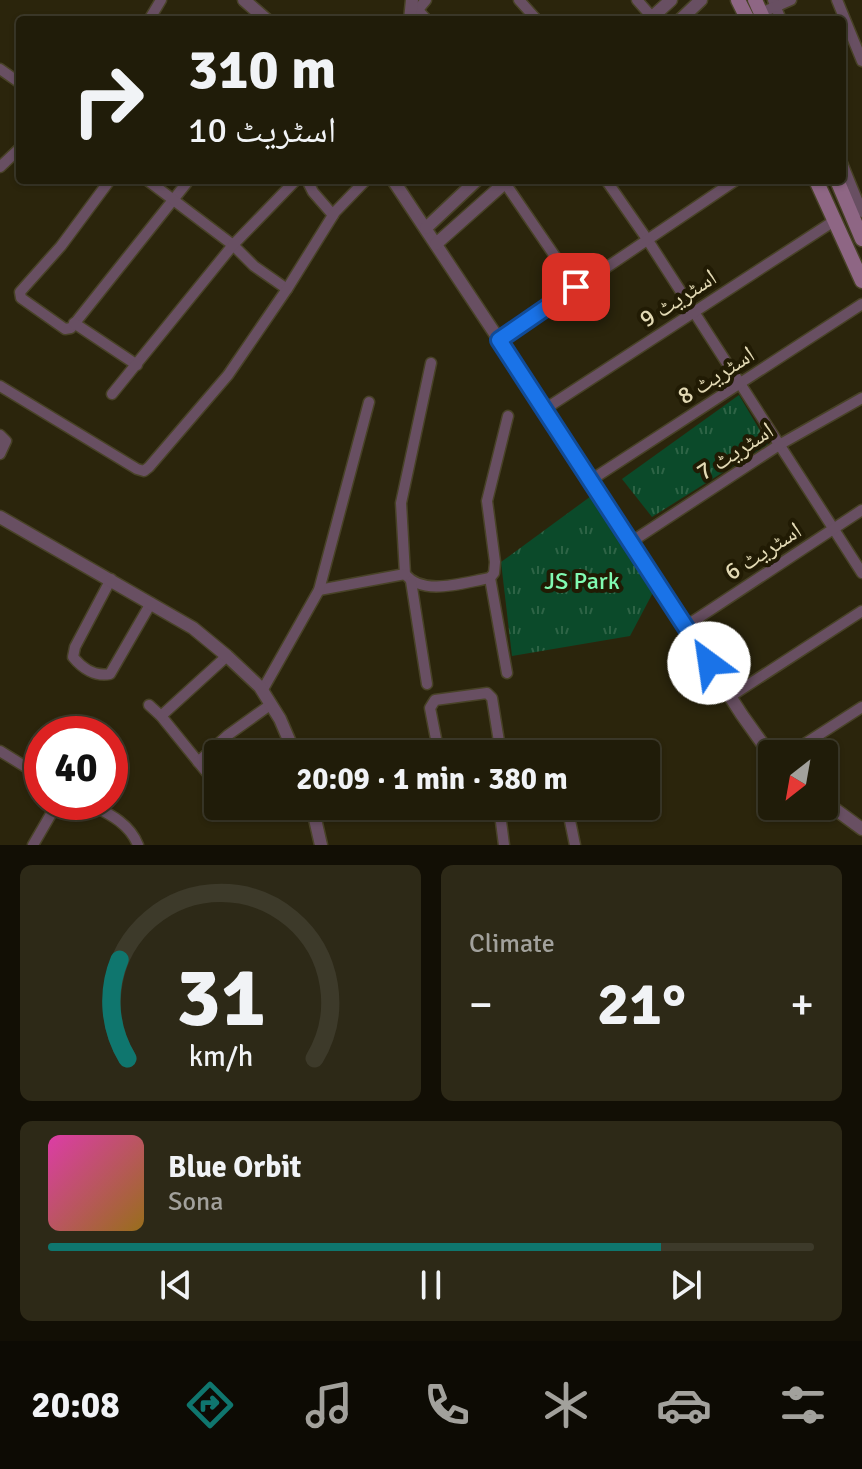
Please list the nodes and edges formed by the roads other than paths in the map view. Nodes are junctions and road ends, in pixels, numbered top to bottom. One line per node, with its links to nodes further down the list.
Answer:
1 (244, 0): 11 (street)
2 (426, 0): 9 (street)
3 (519, 0): 12 (street)
4 (671, 0): 13 (street)
5 (701, 0): 14 (street)
6 (738, 0): 10 (main road)
7 (791, 0): 8 (street)
8 (774, 3): 10 (street)
9 (412, 12)
10 (757, 13)
11 (262, 16)
12 (533, 16)
13 (654, 16)
14 (684, 16)
15 (846, 22): 16 (street)
16 (862, 61)
17 (16, 152): 18 (street)
18 (0, 167)
19 (846, 173): 35 (street)
20 (107, 184): 48 (street)
21 (153, 184): 34 (street)
22 (186, 184): 34 (street)
23 (292, 184): 42 (street)
24 (309, 184): 36 (street)
25 (362, 184): 36 (street)
26 (397, 184): 38 (street)
27 (473, 184): 38 (street)
28 (504, 184): 41 (street)
29 (507, 184): 44 (street)
30 (609, 184): 39 (street)
31 (730, 184): 39 (street)
32 (818, 184): 37 (main road)
33 (839, 184): 40 (main road)
34 (174, 199): 42 (street); 48 (street)
35 (862, 212)
36 (333, 215): 45 (street)
37 (834, 221): 43 (main road); 47 (street, اسٹریٹ 9)
38 (426, 228): 41 (street)
39 (647, 239): 44 (street); 47 (street)
40 (862, 239)
41 (436, 244): 49 (street)
42 (233, 245): 45 (street); 51 (street)
43 (861, 278)
44 (576, 287): 49 (street)
45 (287, 289): 53 (street)
46 (862, 304): 52 (street, اسٹریٹ 8)
47 (694, 312): 52 (street); 57 (street, اسٹریٹ 9)
48 (74, 323): 51 (street)
49 (499, 340): 57 (street)
50 (431, 363): 68 (street)
51 (137, 365): 54 (street)
52 (740, 384): 60 (street); 62 (street, اسٹریٹ 8)
53 (0, 386)
54 (112, 394)
55 (862, 398): 60 (street, اسٹریٹ 7)
56 (369, 402): 71 (street)
57 (545, 409): 62 (street)
58 (508, 416): 69 (street)
59 (0, 435): 61 (street)
60 (779, 445): 65 (street); 66 (street, اسٹریٹ 7)
61 (0, 454)
62 (591, 480): 66 (street)
63 (862, 510): 65 (street, اسٹریٹ 6)
64 (0, 517): 70 (street)
65 (834, 529): 67 (street); 74 (street, اسٹریٹ 6)
66 (631, 542): 74 (street)
67 (862, 573)
68 (408, 578): 69 (street); 71 (street); 77 (street)
69 (490, 578): 76 (street)
70 (111, 579): 72 (street); 72 (street)
71 (319, 590): 78 (street)
72 (151, 603): 75 (street)
73 (862, 611): 79 (street)
74 (686, 626): 79 (street)
75 (227, 656): 78 (street); 83 (street)
76 (507, 673)
77 (427, 684)
78 (262, 691): 81 (street)
79 (731, 696): 87 (street)
80 (149, 705): 83 (street)
81 (270, 705): 84 (street); 90 (street)
82 (862, 707): 88 (street)
83 (161, 716): 90 (street)
84 (289, 740)
85 (436, 740): 86 (street)
86 (499, 740)
87 (761, 740)
88 (811, 740)
89 (0, 751): 91 (street)
90 (198, 762): 92 (street)
91 (24, 766)
92 (204, 769)
93 (838, 810): 99 (street)
94 (48, 820): 100 (street)
95 (119, 820): 101 (street)
96 (315, 820): 102 (street)
97 (501, 820): 103 (street)
98 (570, 820): 104 (street)
99 (859, 823)
100 (33, 845)
101 (138, 845)
102 (321, 845)
103 (504, 845)
104 (575, 845)

